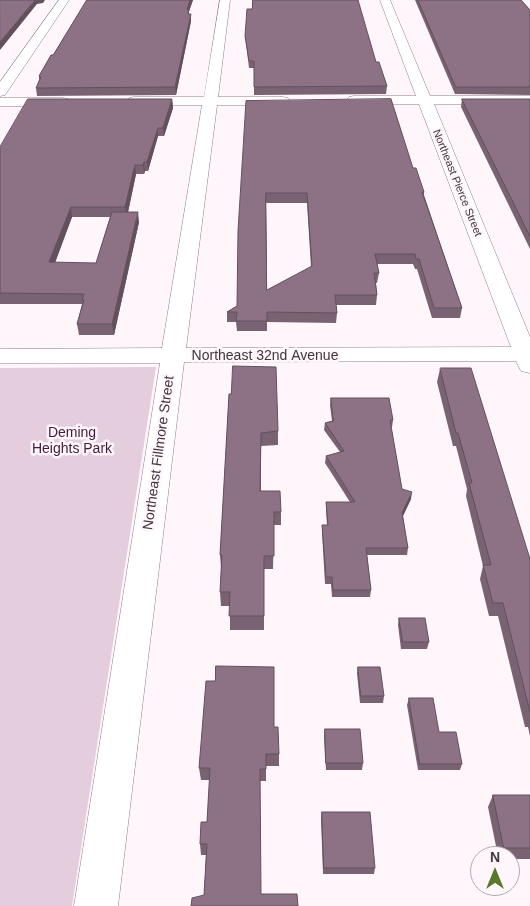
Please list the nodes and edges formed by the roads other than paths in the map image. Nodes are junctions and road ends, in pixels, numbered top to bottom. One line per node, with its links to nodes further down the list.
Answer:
1 (64, 0): 4 (street)
2 (225, 0): 10 (street, Northeast Fillmore Street)
3 (385, 0): 7 (street, Northeast Pierce Street)
4 (0, 92)
5 (296, 100): 10 (street)
6 (344, 100): 7 (street)
7 (424, 100): 8 (street); 15 (street, Northeast Pierce Street)
8 (530, 100)
9 (119, 101): 10 (street)
10 (210, 101): 14 (street, Northeast Fillmore Street)
11 (0, 102): 12 (street)
12 (82, 102)
13 (0, 356): 14 (street, Northeast 32nd Avenue)
14 (173, 356): 15 (street, Northeast 32nd Avenue); 16 (street, Northeast Fillmore Street)
15 (528, 358)
16 (96, 906)

